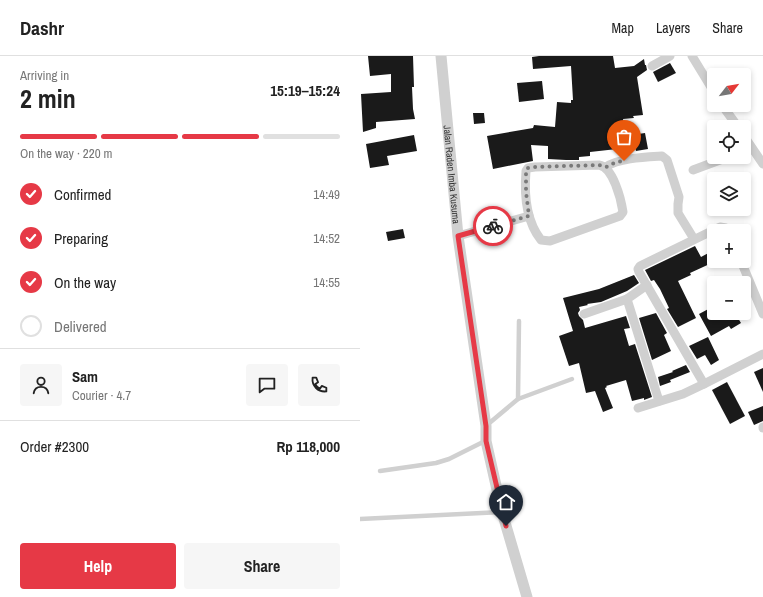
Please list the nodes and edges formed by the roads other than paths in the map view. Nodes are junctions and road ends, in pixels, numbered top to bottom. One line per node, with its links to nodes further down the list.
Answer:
1 (441, 56): 13 (street, Jalan Raden Imba Kusuma)
2 (670, 56): 4 (street)
3 (692, 56): 5 (street)
4 (652, 66)
5 (707, 81)
6 (751, 153): 8 (street)
7 (709, 164): 10 (street)
8 (763, 164)
9 (606, 167): 11 (street); 11 (street); 14 (street)
10 (693, 170)
11 (529, 216): 13 (street)
12 (707, 234): 14 (street)
13 (458, 236): 27 (street, Jalan Raden Imba Kusuma)
14 (694, 240): 16 (street)
15 (744, 268): 19 (street)
16 (647, 285): 17 (street); 23 (street)
17 (627, 299): 18 (street); 25 (street)
18 (584, 314)
19 (763, 314)
20 (519, 321): 24 (lane)
21 (763, 354): 23 (street)
22 (572, 379): 24 (lane)
23 (704, 384): 25 (street)
24 (518, 399): 27 (lane)
25 (659, 401): 26 (street)
26 (638, 408)
27 (486, 426): 28 (street, Jalan Raden Imba Kusuma)
28 (486, 441): 29 (lane); 30 (street, Jalan Raden Imba Kusuma)
29 (380, 471)
30 (502, 512): 31 (lane); 32 (street, Jalan Raden Imba Kusuma)
31 (360, 519)
32 (528, 597)

